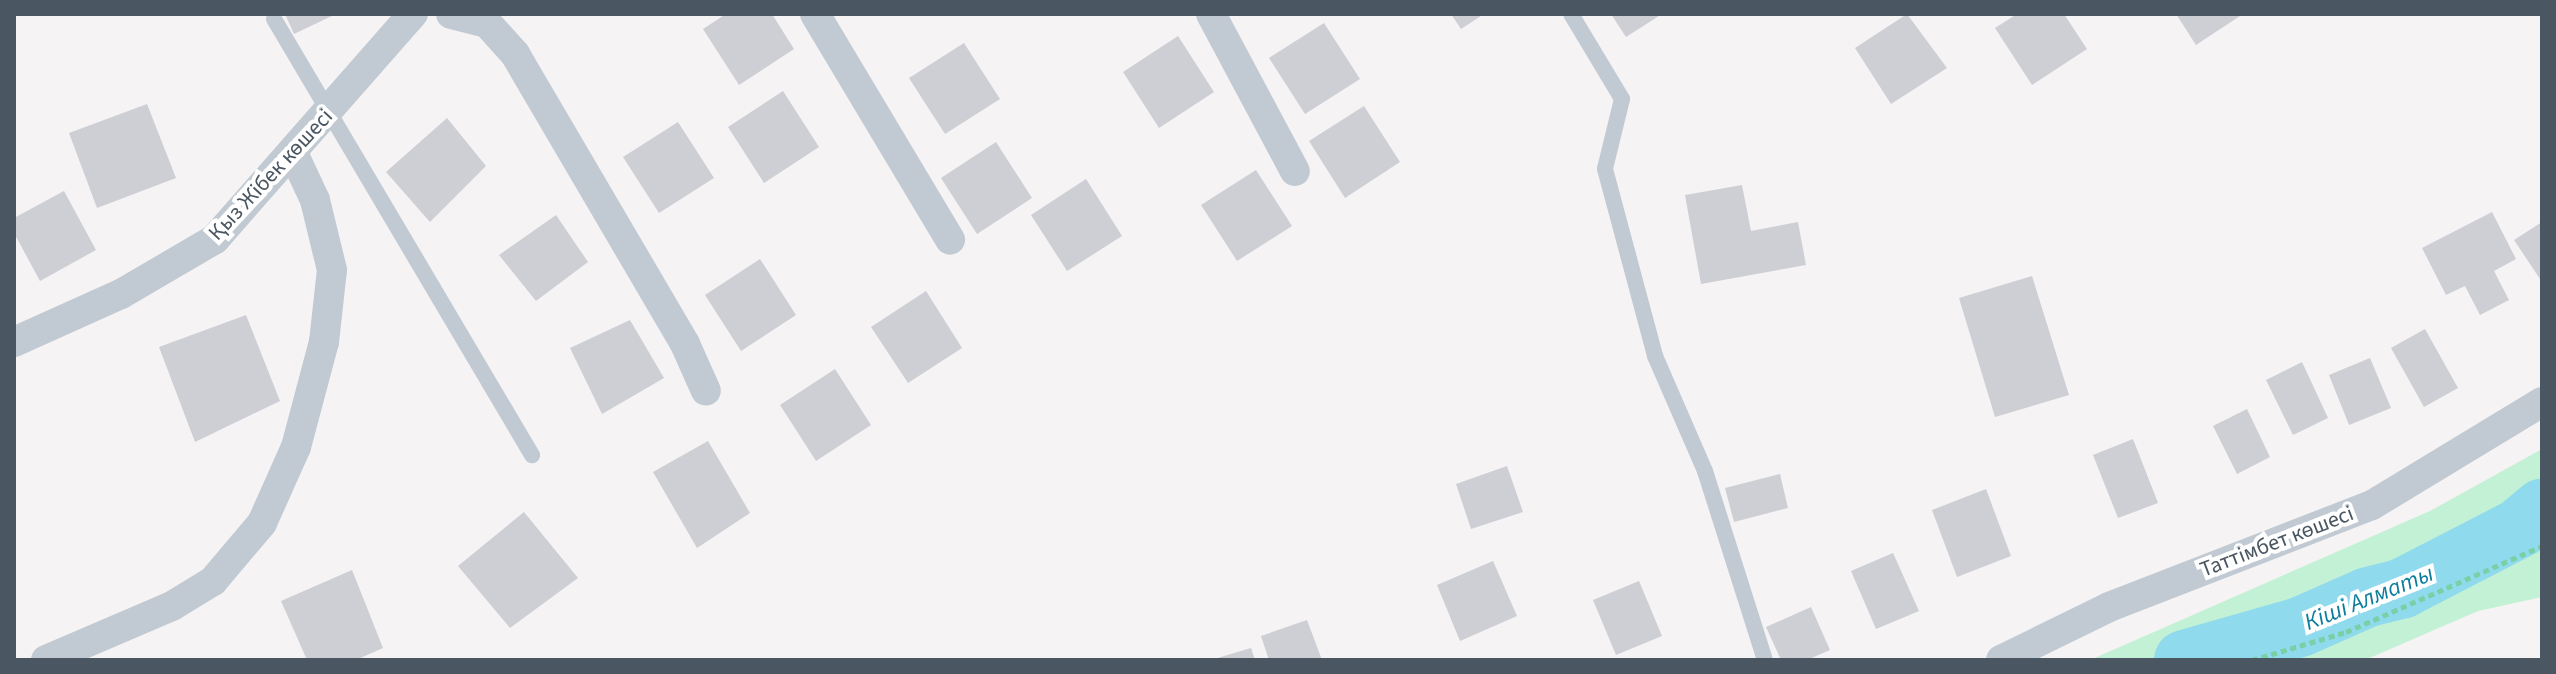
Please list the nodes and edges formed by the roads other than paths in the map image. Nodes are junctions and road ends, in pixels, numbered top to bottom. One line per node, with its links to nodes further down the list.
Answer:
1 (413, 14): 7 (street, Қыз Жібек көшесі)
2 (451, 14): 12 (street)
3 (815, 14): 10 (street)
4 (1211, 14): 9 (street)
5 (1571, 14): 16 (lane)
6 (274, 19): 7 (lane)
7 (330, 112): 8 (street, Қыз Жібек көшесі); 14 (lane)
8 (293, 153): 11 (street, Қыз Жібек көшесі); 15 (street)
9 (1295, 171)
10 (950, 240)
11 (14, 342)
12 (706, 391)
13 (2542, 402): 17 (street, Таттімбет көшесі)
14 (532, 455)
15 (46, 660)
16 (1765, 660)
17 (2001, 660)

